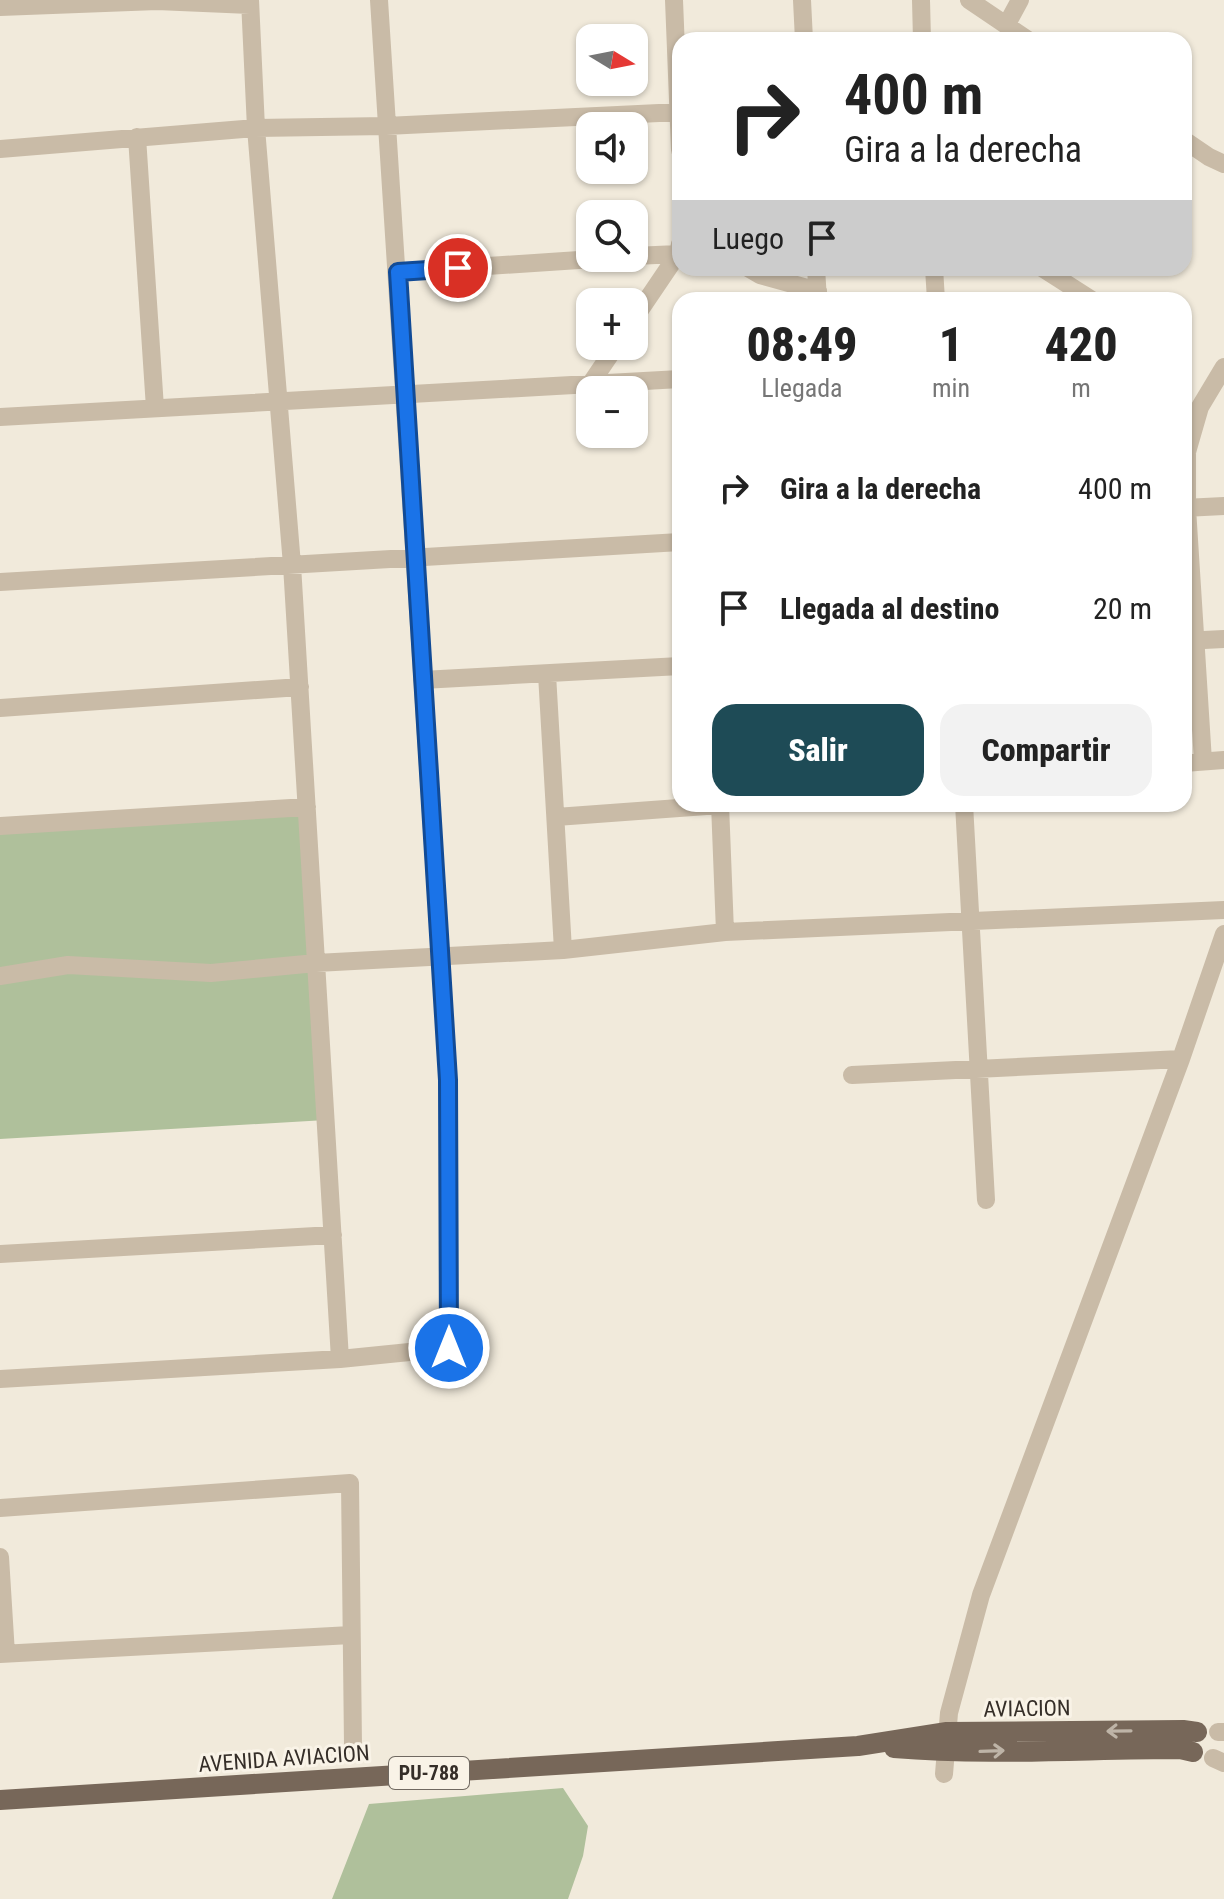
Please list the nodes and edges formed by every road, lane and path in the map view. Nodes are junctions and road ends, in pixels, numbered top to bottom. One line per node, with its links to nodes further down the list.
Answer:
1 (379, 0): 15 (street)
2 (674, 0): 10 (street)
3 (802, 0): 11 (street)
4 (921, 0): 12 (street)
5 (969, 0): 9 (street)
6 (1020, 0): 9 (street)
7 (250, 2): 8 (street); 16 (street)
8 (0, 7)
9 (1007, 24): 13 (street)
10 (675, 32)
11 (804, 32)
12 (922, 32)
13 (1018, 32)
14 (672, 112): 15 (street)
15 (386, 126): 16 (street); 25 (street)
16 (256, 128): 17 (street); 36 (street)
17 (137, 137): 19 (street); 37 (street)
18 (1192, 145): 20 (street)
19 (0, 149)
20 (1224, 164)
21 (672, 250): 22 (street)
22 (648, 254)
23 (576, 260): 25 (street)
24 (672, 260): 30 (street)
25 (398, 272): 35 (street)
26 (763, 276): 28 (street)
27 (1054, 276): 29 (street)
28 (809, 292)
29 (1080, 292)
30 (648, 297)
31 (1224, 367): 39 (street)
32 (672, 379): 33 (street)
33 (648, 380)
34 (576, 384): 35 (street)
35 (404, 395): 36 (street); 43 (street)
36 (278, 401): 37 (street); 44 (street)
37 (155, 408): 38 (street)
38 (0, 417)
39 (1192, 435)
40 (1224, 506): 41 (street)
41 (1192, 508)
42 (672, 542): 43 (street)
43 (414, 558): 44 (street); 50 (street)
44 (292, 565): 45 (street); 51 (street)
45 (0, 582)
46 (1224, 639): 47 (street)
47 (1192, 641)
48 (672, 666): 49 (street)
49 (547, 674): 50 (street); 60 (street)
50 (422, 680): 67 (street)
51 (300, 687): 52 (street); 56 (street)
52 (0, 708)
53 (1192, 722): 55 (street)
54 (1224, 760): 55 (street)
55 (1193, 762)
56 (307, 807): 61 (street); 68 (street)
57 (672, 809): 60 (street)
58 (720, 812): 64 (street)
59 (964, 812): 63 (street)
60 (556, 817): 66 (street)
61 (0, 826)
62 (1224, 910): 63 (street)
63 (971, 923): 64 (street); 71 (street)
64 (725, 932): 66 (street)
65 (1224, 934): 70 (street)
66 (563, 950): 67 (street)
67 (441, 957): 68 (street); 76 (street)
68 (316, 963): 69 (street); 74 (street)
69 (0, 976)
70 (1181, 1059): 71 (street); 82 (street)
71 (981, 1070): 72 (street); 73 (street)
72 (852, 1075)
73 (986, 1200)
74 (333, 1235): 75 (street); 76 (street)
75 (0, 1254)
76 (340, 1359): 77 (street)
77 (0, 1379)
78 (0, 1508): 80 (street)
79 (0, 1557): 81 (street)
80 (351, 1635): 81 (street); 83 (street)
81 (3, 1654)
82 (946, 1742): 84 (main road, AVIACION); 85 (main road, AVIACION); 86 (street)
83 (353, 1745)
84 (858, 1746): 87 (main road, AVENIDA AVIACION / PU-788)
85 (1198, 1747)
86 (944, 1774)
87 (0, 1800)

